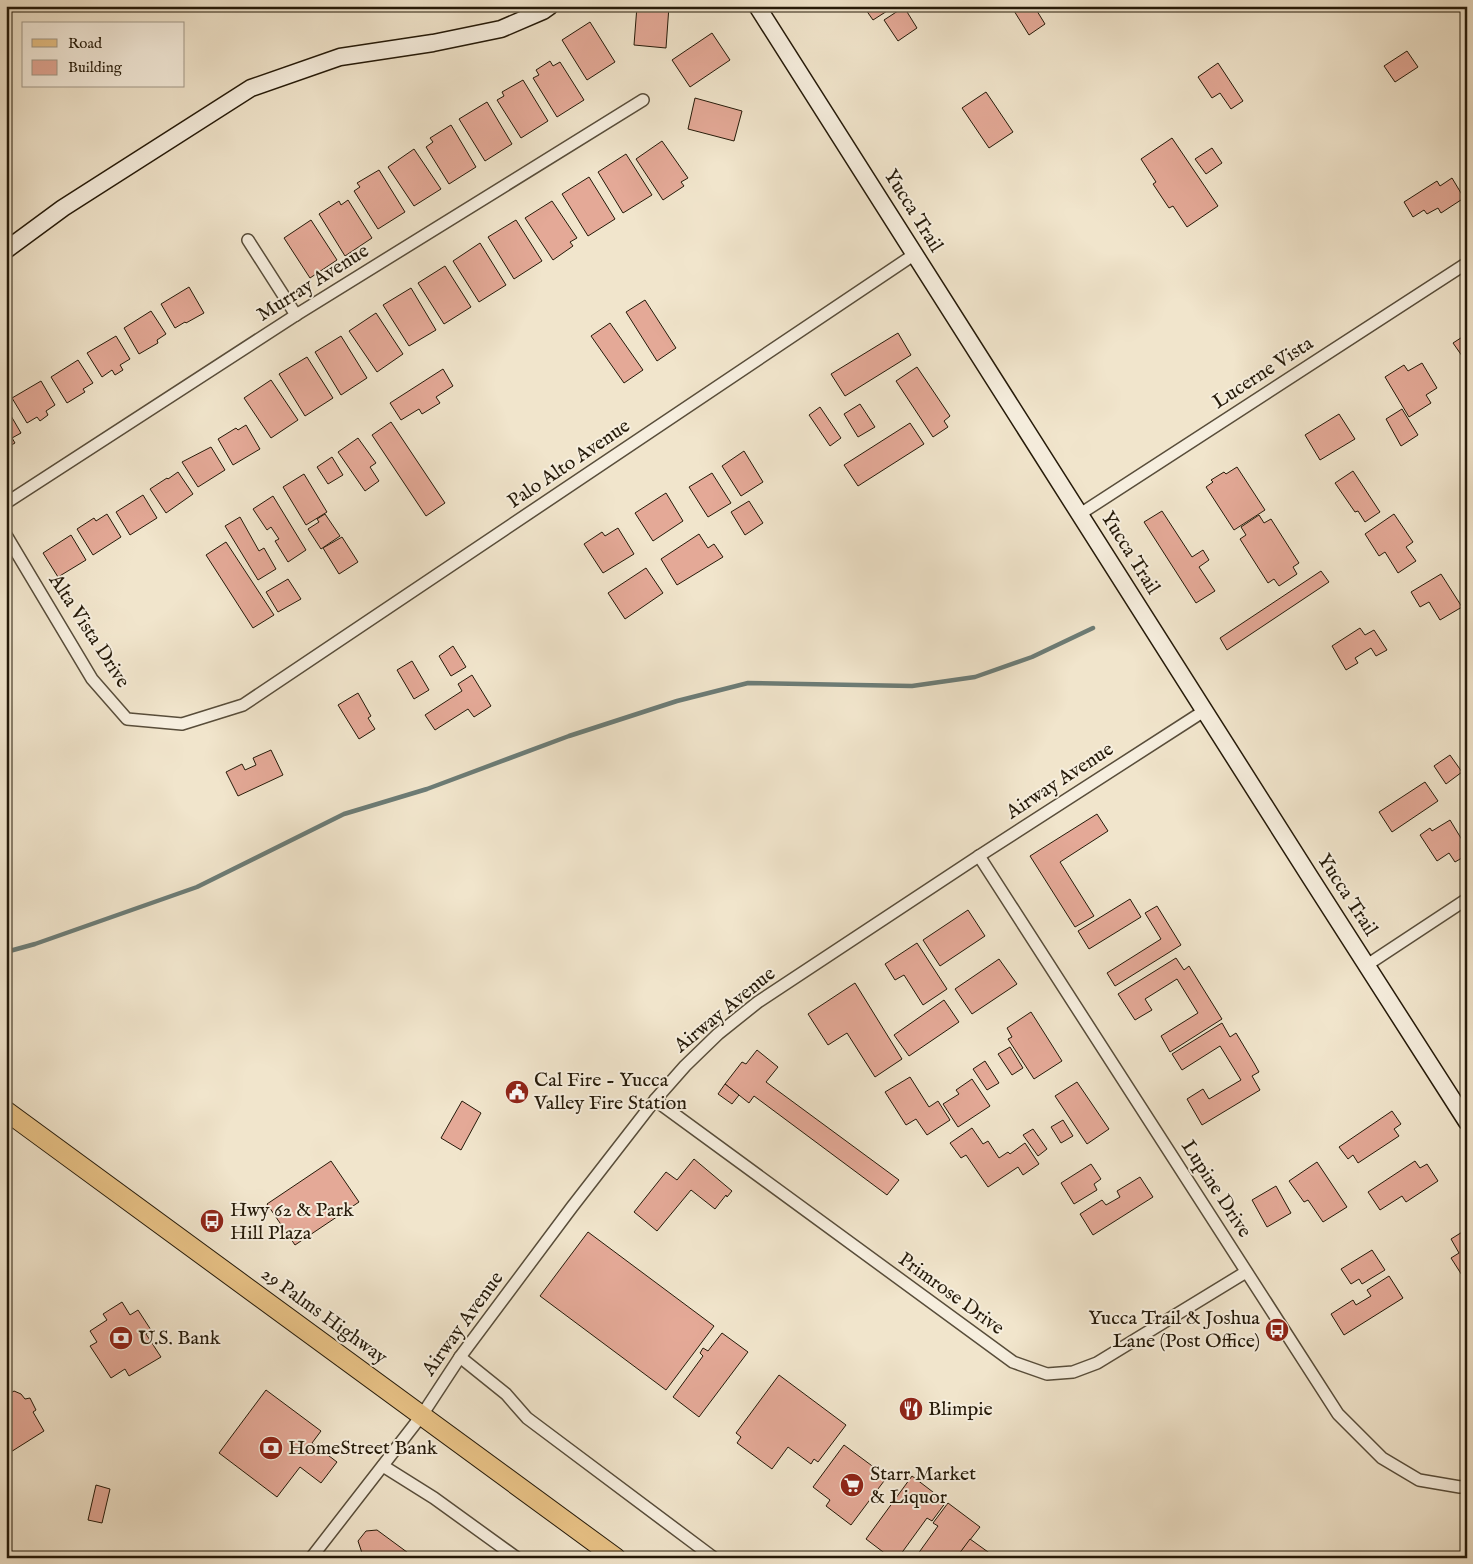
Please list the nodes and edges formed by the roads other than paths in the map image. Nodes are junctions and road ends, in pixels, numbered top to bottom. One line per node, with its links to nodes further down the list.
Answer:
1 (550, 6): 5 (main road)
2 (757, 6): 6 (main road, Yucca Trail)
3 (643, 100): 8 (street, Murray Avenue)
4 (248, 240): 8 (street)
5 (6, 250)
6 (916, 254): 10 (main road, Yucca Trail); 12 (street, Palo Alto Avenue)
7 (1467, 263): 10 (street, Lucerne Vista)
8 (296, 315): 9 (street, Murray Avenue)
9 (6, 503)
10 (1080, 514): 13 (main road, Yucca Trail)
11 (6, 535): 12 (street, Alta Vista Drive)
12 (243, 705)
13 (1204, 711): 14 (street, Airway Avenue); 16 (main road, Yucca Trail)
14 (979, 856): 17 (street, Airway Avenue); 20 (street, Lupine Drive)
15 (1467, 899): 16 (street)
16 (1366, 965): 19 (main road, Yucca Trail)
17 (655, 1100): 20 (street, Primrose Drive); 21 (street, Airway Avenue)
18 (6, 1111): 22 (main road, 29 Palms Highway)
19 (1467, 1122)
20 (1246, 1272): 24 (street, Lupine Drive)
21 (460, 1357): 22 (street, Airway Avenue); 28 (street)
22 (422, 1415): 23 (street, Airway Avenue); 27 (main road, 29 Palms Highway)
23 (383, 1466): 25 (street, Airway Avenue); 26 (street)
24 (1467, 1486)
25 (311, 1558)
26 (517, 1558)
27 (616, 1558)
28 (714, 1558)

